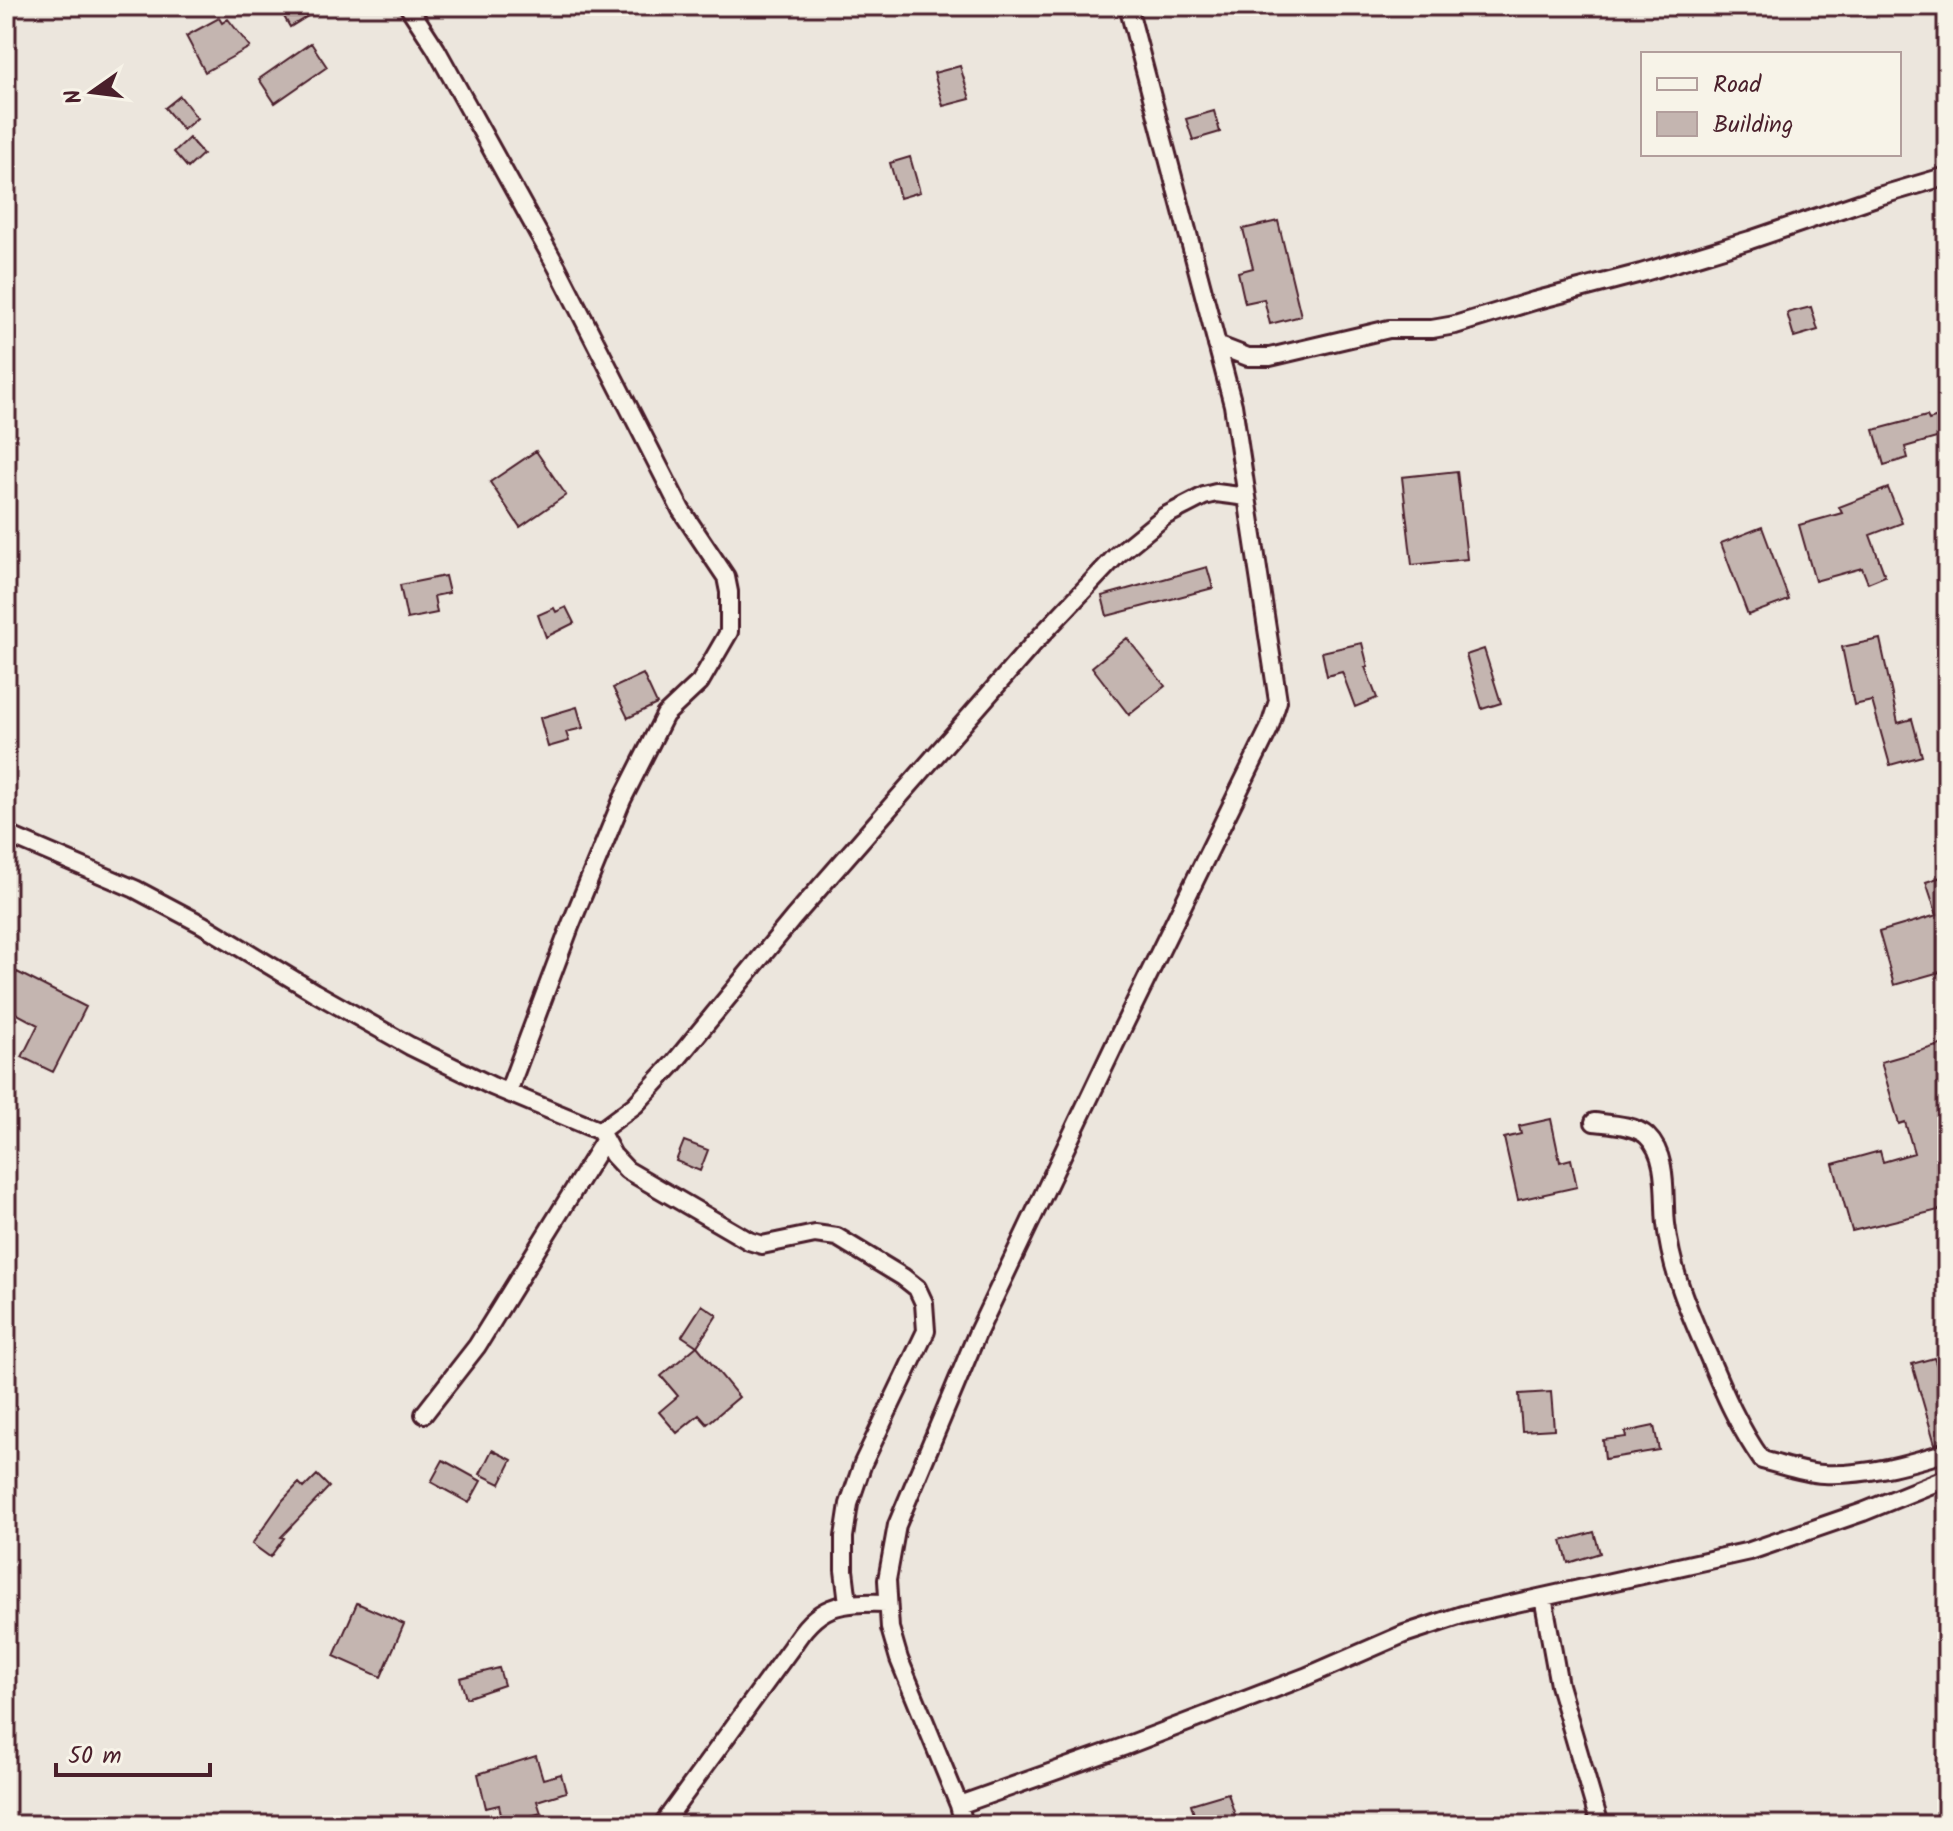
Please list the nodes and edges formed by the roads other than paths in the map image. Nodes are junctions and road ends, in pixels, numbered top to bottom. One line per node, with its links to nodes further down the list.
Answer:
1 (1128, 6): 4 (street)
2 (411, 8): 7 (street)
3 (1947, 176): 4 (street)
4 (1217, 345): 5 (street)
5 (1247, 497): 9 (street); 15 (street)
6 (6, 834): 7 (street)
7 (508, 1092): 9 (street)
8 (1594, 1122): 11 (street)
9 (602, 1136): 10 (street); 14 (street)
10 (424, 1414)
11 (1947, 1452)
12 (1947, 1478): 13 (street)
13 (1543, 1597): 16 (street); 19 (street)
14 (848, 1603): 15 (street); 17 (street)
15 (887, 1603): 16 (street)
16 (959, 1805): 18 (street)
17 (662, 1825)
18 (964, 1825)
19 (1600, 1825)

